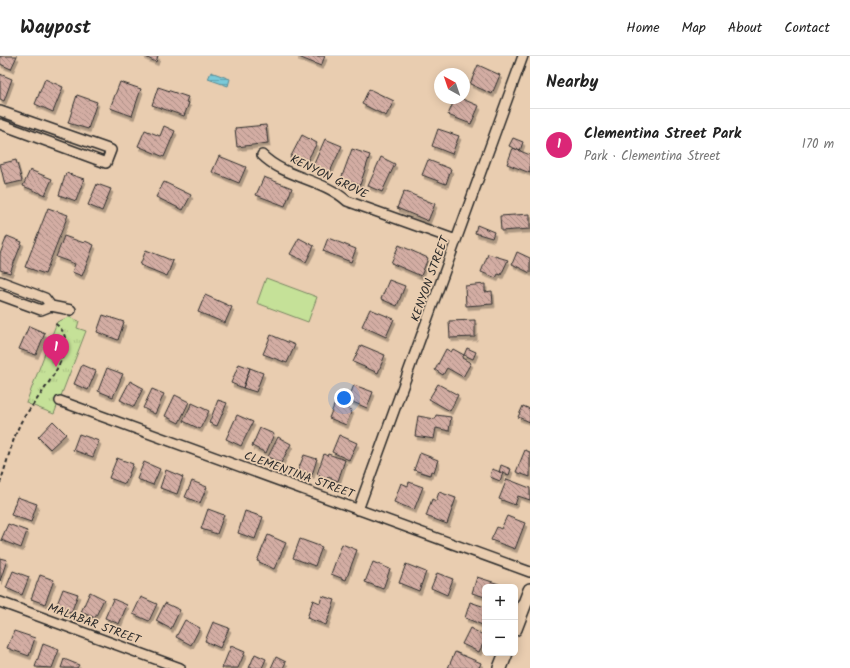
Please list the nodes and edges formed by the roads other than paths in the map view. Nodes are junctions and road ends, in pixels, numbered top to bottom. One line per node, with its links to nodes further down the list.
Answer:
1 (524, 56): 5 (street, KENYON STREET)
2 (0, 111): 3 (street)
3 (0, 124)
4 (262, 154): 5 (street, KENYON GROVE)
5 (456, 240): 11 (street, KENYON STREET)
6 (0, 281): 8 (street)
7 (0, 295): 8 (street)
8 (51, 306): 9 (street)
9 (70, 310)
10 (60, 401): 11 (street, CLEMENTINA STREET)
11 (358, 510): 12 (street, CLEMENTINA STREET)
12 (530, 572)
13 (530, 590): 15 (street)
14 (0, 602): 17 (street, MALABAR STREET)
15 (518, 621)
16 (505, 656): 18 (street)
17 (180, 668)
18 (500, 668)

